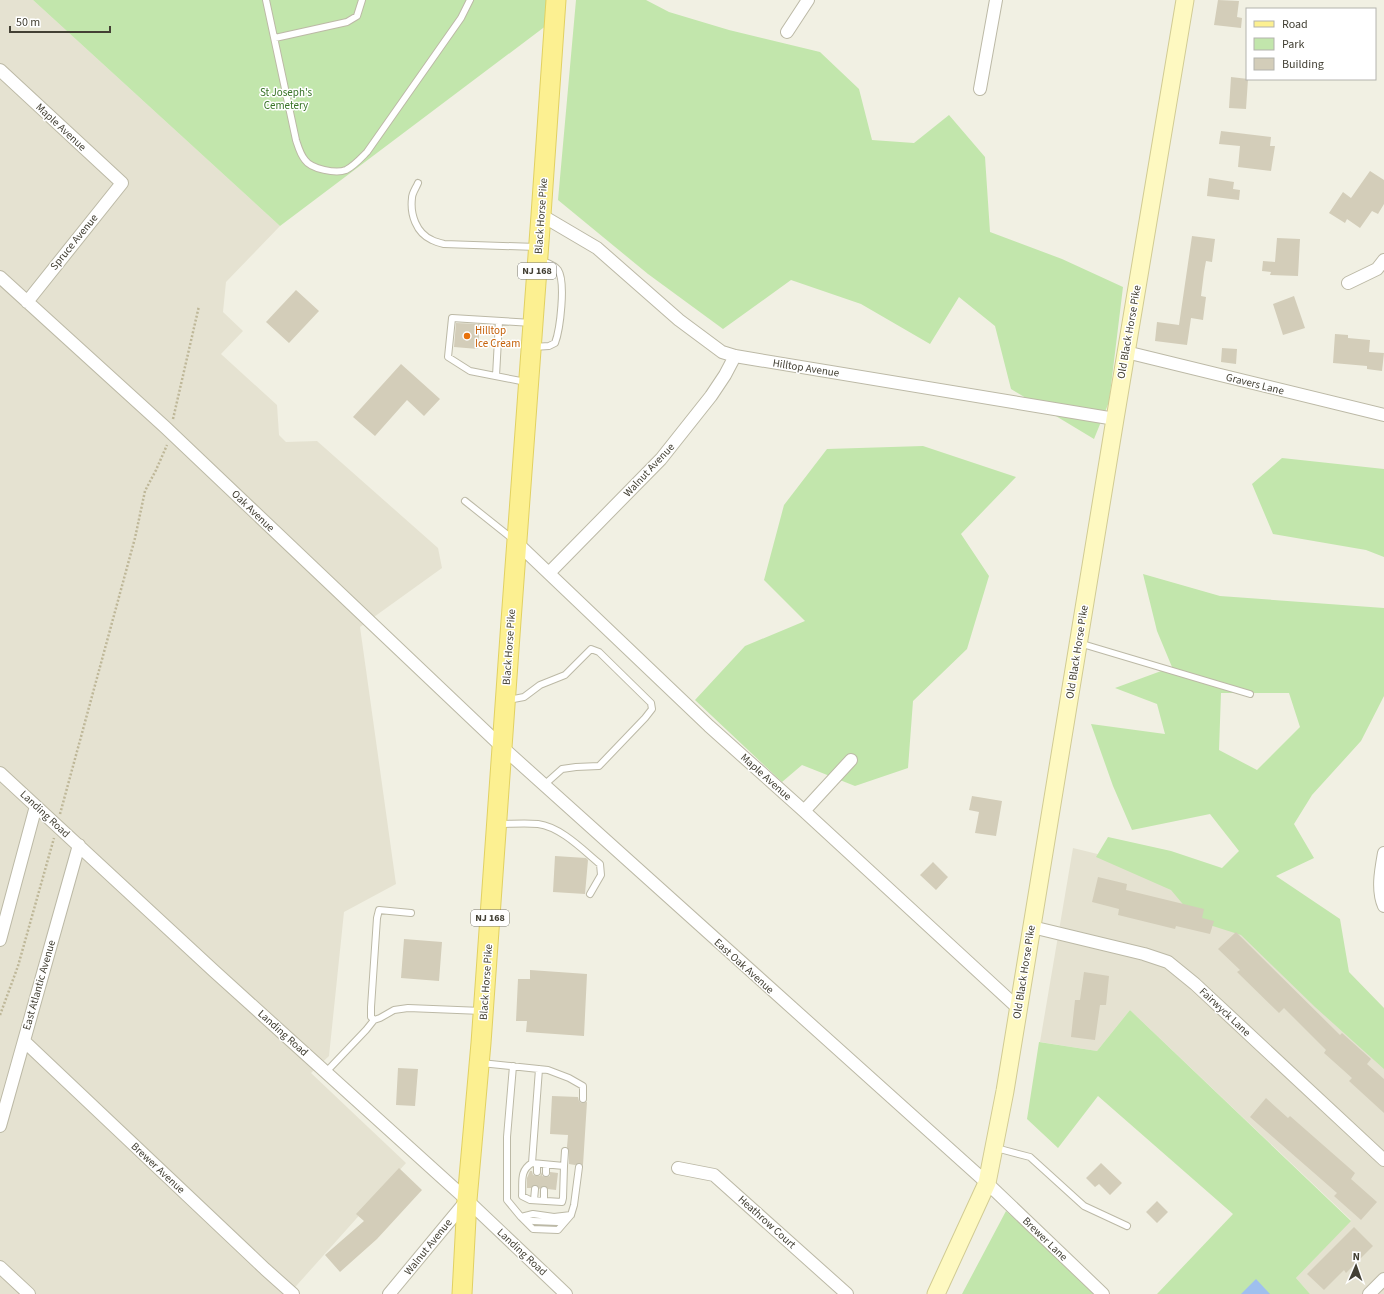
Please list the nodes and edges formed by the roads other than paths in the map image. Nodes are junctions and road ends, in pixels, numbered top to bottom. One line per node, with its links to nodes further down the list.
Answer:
1 (266, 0): 9 (lane)
2 (362, 0): 9 (lane)
3 (470, 0): 9 (lane)
4 (556, 0): 14 (main road, Black Horse Pike / NJ 168)
5 (808, 0): 8 (street)
6 (996, 0): 11 (street)
7 (1185, 0): 23 (street, Old Black Horse Pike)
8 (787, 32)
9 (275, 38)
10 (0, 70): 12 (street, Maple Avenue)
11 (980, 89)
12 (122, 183): 19 (street, Spruce Avenue)
13 (418, 183): 15 (lane)
14 (541, 214): 15 (main road, Black Horse Pike / NJ 168); 24 (street, Hilltop Avenue)
15 (538, 254): 21 (main road, Black Horse Pike / NJ 168); 22 (lane)
16 (1384, 260): 18 (street)
17 (0, 277): 19 (street, Oak Avenue)
18 (1348, 283)
19 (27, 302): 35 (street, Oak Avenue)
20 (499, 321): 21 (lane); 25 (lane); 25 (lane)
21 (533, 323): 22 (main road, Black Horse Pike / NJ 168)
22 (531, 347): 26 (main road, Black Horse Pike / NJ 168)
23 (1126, 352): 27 (street, Gravers Lane); 28 (street, Old Black Horse Pike)
24 (735, 356): 28 (street, Hilltop Avenue); 31 (street, Walnut Avenue)
25 (496, 376): 26 (lane)
26 (528, 383): 30 (main road, Black Horse Pike / NJ 168)
27 (1384, 416)
28 (1114, 419): 32 (street, Old Black Horse Pike)
29 (465, 501): 30 (lane)
30 (516, 542): 31 (street, Maple Avenue); 34 (main road, Black Horse Pike / NJ 168)
31 (549, 573): 40 (street, Maple Avenue)
32 (1078, 643): 33 (lane); 47 (street, Old Black Horse Pike)
33 (1250, 694)
34 (505, 700): 35 (main road, Black Horse Pike / NJ 168); 38 (lane)
35 (502, 747): 38 (street, East Oak Avenue); 41 (main road, Black Horse Pike / NJ 168)
36 (851, 760): 40 (street)
37 (0, 773): 39 (street, Landing Road)
38 (544, 785): 69 (street, East Oak Avenue)
39 (36, 806): 42 (street, Landing Road); 48 (street)
40 (804, 810): 49 (street, Maple Avenue)
41 (496, 824): 44 (lane); 50 (main road, Black Horse Pike / NJ 168)
42 (79, 845): 52 (street, East Atlantic Avenue); 56 (street, Landing Road)
43 (1384, 853): 45 (street)
44 (590, 894)
45 (1384, 906)
46 (411, 913): 51 (lane)
47 (1032, 927): 49 (street, Old Black Horse Pike); 61 (street, Fairwyck Lane)
48 (0, 940)
49 (1018, 1008): 59 (street, Old Black Horse Pike)
50 (484, 1012): 51 (lane); 53 (main road, Black Horse Pike / NJ 168)
51 (374, 1020): 56 (lane)
52 (24, 1041): 58 (street, East Atlantic Avenue); 81 (street, Brewer Avenue)
53 (480, 1063): 54 (lane); 72 (main road, Black Horse Pike / NJ 168)
54 (513, 1066): 55 (lane); 76 (lane)
55 (539, 1069): 57 (lane); 62 (lane)
56 (326, 1072): 72 (street, Landing Road)
57 (583, 1099)
58 (0, 1126)
59 (994, 1148): 69 (street, Old Black Horse Pike); 77 (lane)
60 (564, 1151): 64 (lane)
61 (1384, 1160)
62 (535, 1164): 63 (lane); 67 (lane); 73 (lane)
63 (546, 1164): 64 (lane); 68 (lane)
64 (564, 1166): 74 (lane)
65 (579, 1167): 75 (lane)
66 (678, 1168): 85 (street, Heathrow Court)
67 (536, 1172)
68 (546, 1173)
69 (987, 1183): 86 (street, Old Black Horse Pike); 87 (street, Brewer Lane)
70 (535, 1189): 73 (lane)
71 (544, 1190): 74 (lane)
72 (467, 1200): 82 (street, Walnut Avenue); 83 (main road, Black Horse Pike / NJ 168); 84 (street, Landing Road)
73 (534, 1200): 74 (lane)
74 (544, 1201)
75 (571, 1215): 76 (lane); 76 (lane)
76 (521, 1217)
77 (1127, 1226)
78 (0, 1267): 80 (street)
79 (1384, 1279): 88 (street)
80 (29, 1294)
81 (293, 1294)
82 (389, 1294)
83 (462, 1294)
84 (566, 1294)
85 (847, 1294)
86 (936, 1294)
87 (1103, 1294)
88 (1369, 1294)

